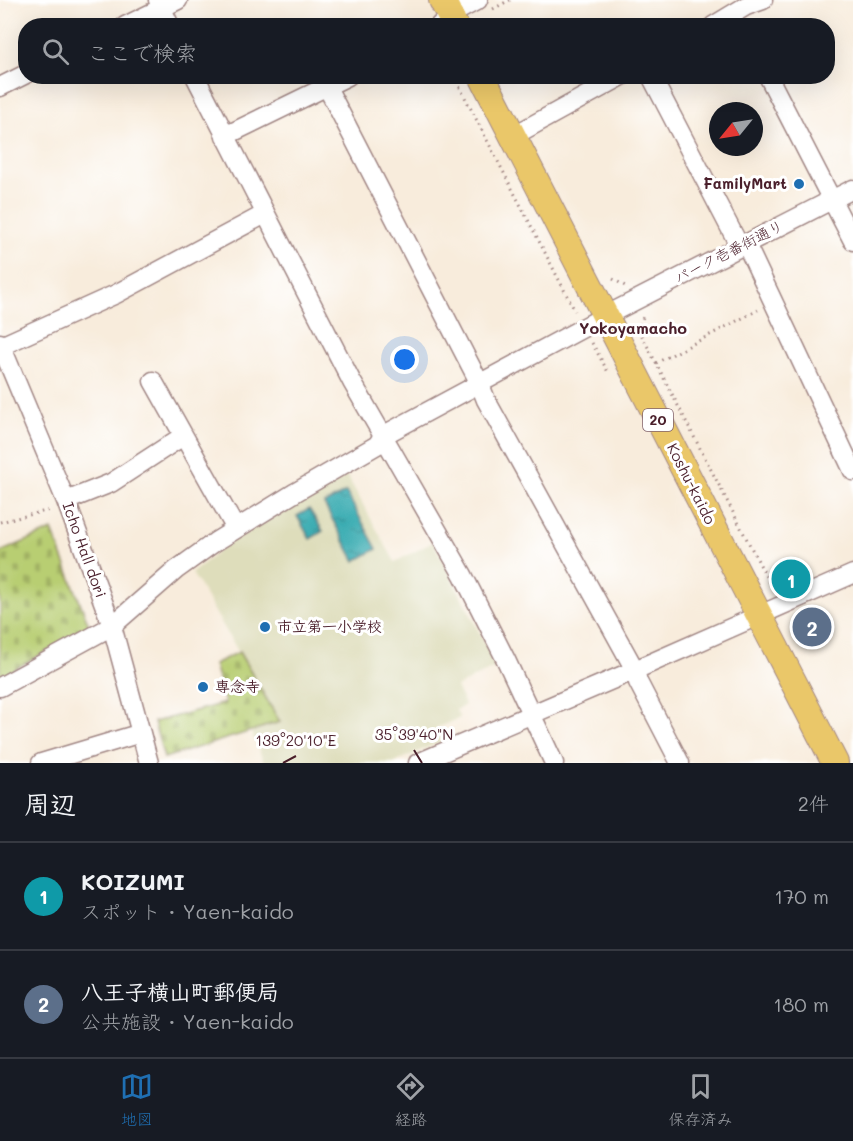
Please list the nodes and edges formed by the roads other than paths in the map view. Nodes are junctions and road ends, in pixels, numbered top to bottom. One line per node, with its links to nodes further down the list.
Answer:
1 (178, 0): 4 (street)
2 (478, 0): 6 (street)
3 (763, 0): 5 (street)
4 (160, 4): 7 (street); 8 (street)
5 (734, 13)
6 (446, 16)
7 (137, 18)
8 (166, 18)
9 (18, 78): 16 (street)
10 (199, 84): 18 (street)
11 (333, 84): 17 (street)
12 (486, 84): 19 (highway, Koshu-kaido / 20)
13 (607, 84): 19 (street)
14 (655, 84): 24 (street)
15 (772, 84): 21 (street)
16 (0, 87)
17 (327, 87): 18 (street); 29 (street)
18 (225, 136): 22 (street)
19 (513, 136): 25 (highway, Koshu-kaido / 20)
20 (853, 189): 21 (street, パーク壱番街通り)
21 (832, 200): 23 (street); 24 (street, パーク壱番街通り)
22 (266, 214): 26 (street); 30 (street)
23 (853, 241)
24 (743, 246): 25 (street, パーク壱番街通り); 32 (street)
25 (606, 316): 29 (street, パーク壱番街通り); 36 (highway, Koshu-kaido / 20)
26 (1, 344): 27 (street, Icho Hall dori)
27 (6, 373): 33 (street, Icho Hall dori)
28 (153, 381): 31 (street)
29 (479, 382): 30 (street, パーク壱番街通り); 38 (street)
30 (384, 435): 34 (street, パーク壱番街通り); 40 (street)
31 (183, 436): 33 (street); 34 (street)
32 (853, 471)
33 (60, 505): 37 (street, Icho Hall dori)
34 (236, 529): 37 (street, パーク壱番街通り)
35 (853, 574): 36 (street)
36 (769, 610): 38 (street); 47 (highway, Koshu-kaido / 20)
37 (112, 626): 39 (street, パーク壱番街通り); 41 (street, Icho Hall dori)
38 (635, 670): 40 (street); 46 (street)
39 (0, 687)
40 (532, 715): 42 (street); 45 (street)
41 (141, 733): 43 (street); 44 (street, Icho Hall dori)
42 (429, 761)
43 (41, 763)
44 (149, 763)
45 (554, 763)
46 (680, 763)
47 (835, 763)

